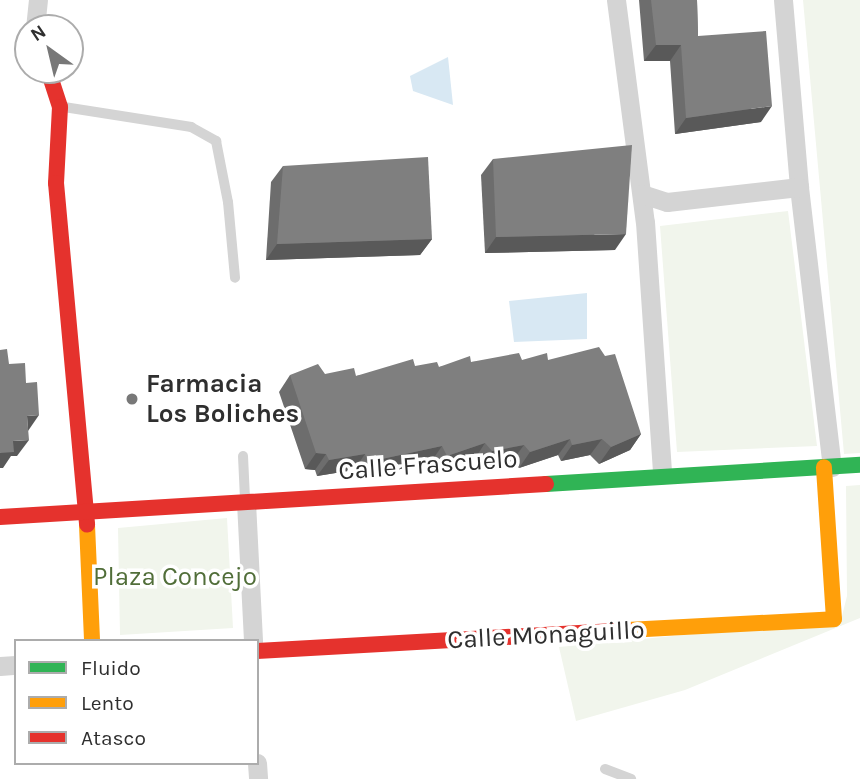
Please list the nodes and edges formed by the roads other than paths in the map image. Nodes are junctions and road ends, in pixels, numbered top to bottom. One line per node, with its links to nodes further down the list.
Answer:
1 (616, 0): 6 (street)
2 (783, 0): 5 (street)
3 (53, 84): 4 (street)
4 (60, 107): 7 (lane); 13 (street)
5 (799, 187): 6 (street); 10 (street)
6 (642, 194): 11 (street)
7 (235, 278)
8 (243, 456): 12 (lane)
9 (860, 465): 10 (street, Calle Frascuelo)
10 (828, 467): 11 (street, Calle Frascuelo); 17 (street, Calle Monaguillo)
11 (662, 474): 12 (street, Calle Frascuelo)
12 (246, 502): 13 (street, Calle Frascuelo); 16 (street)
13 (86, 512): 14 (street, Calle Frascuelo); 15 (street)
14 (0, 517)
15 (92, 639)
16 (253, 639)
17 (259, 652)
18 (605, 769): 19 (lane)
19 (631, 779)

